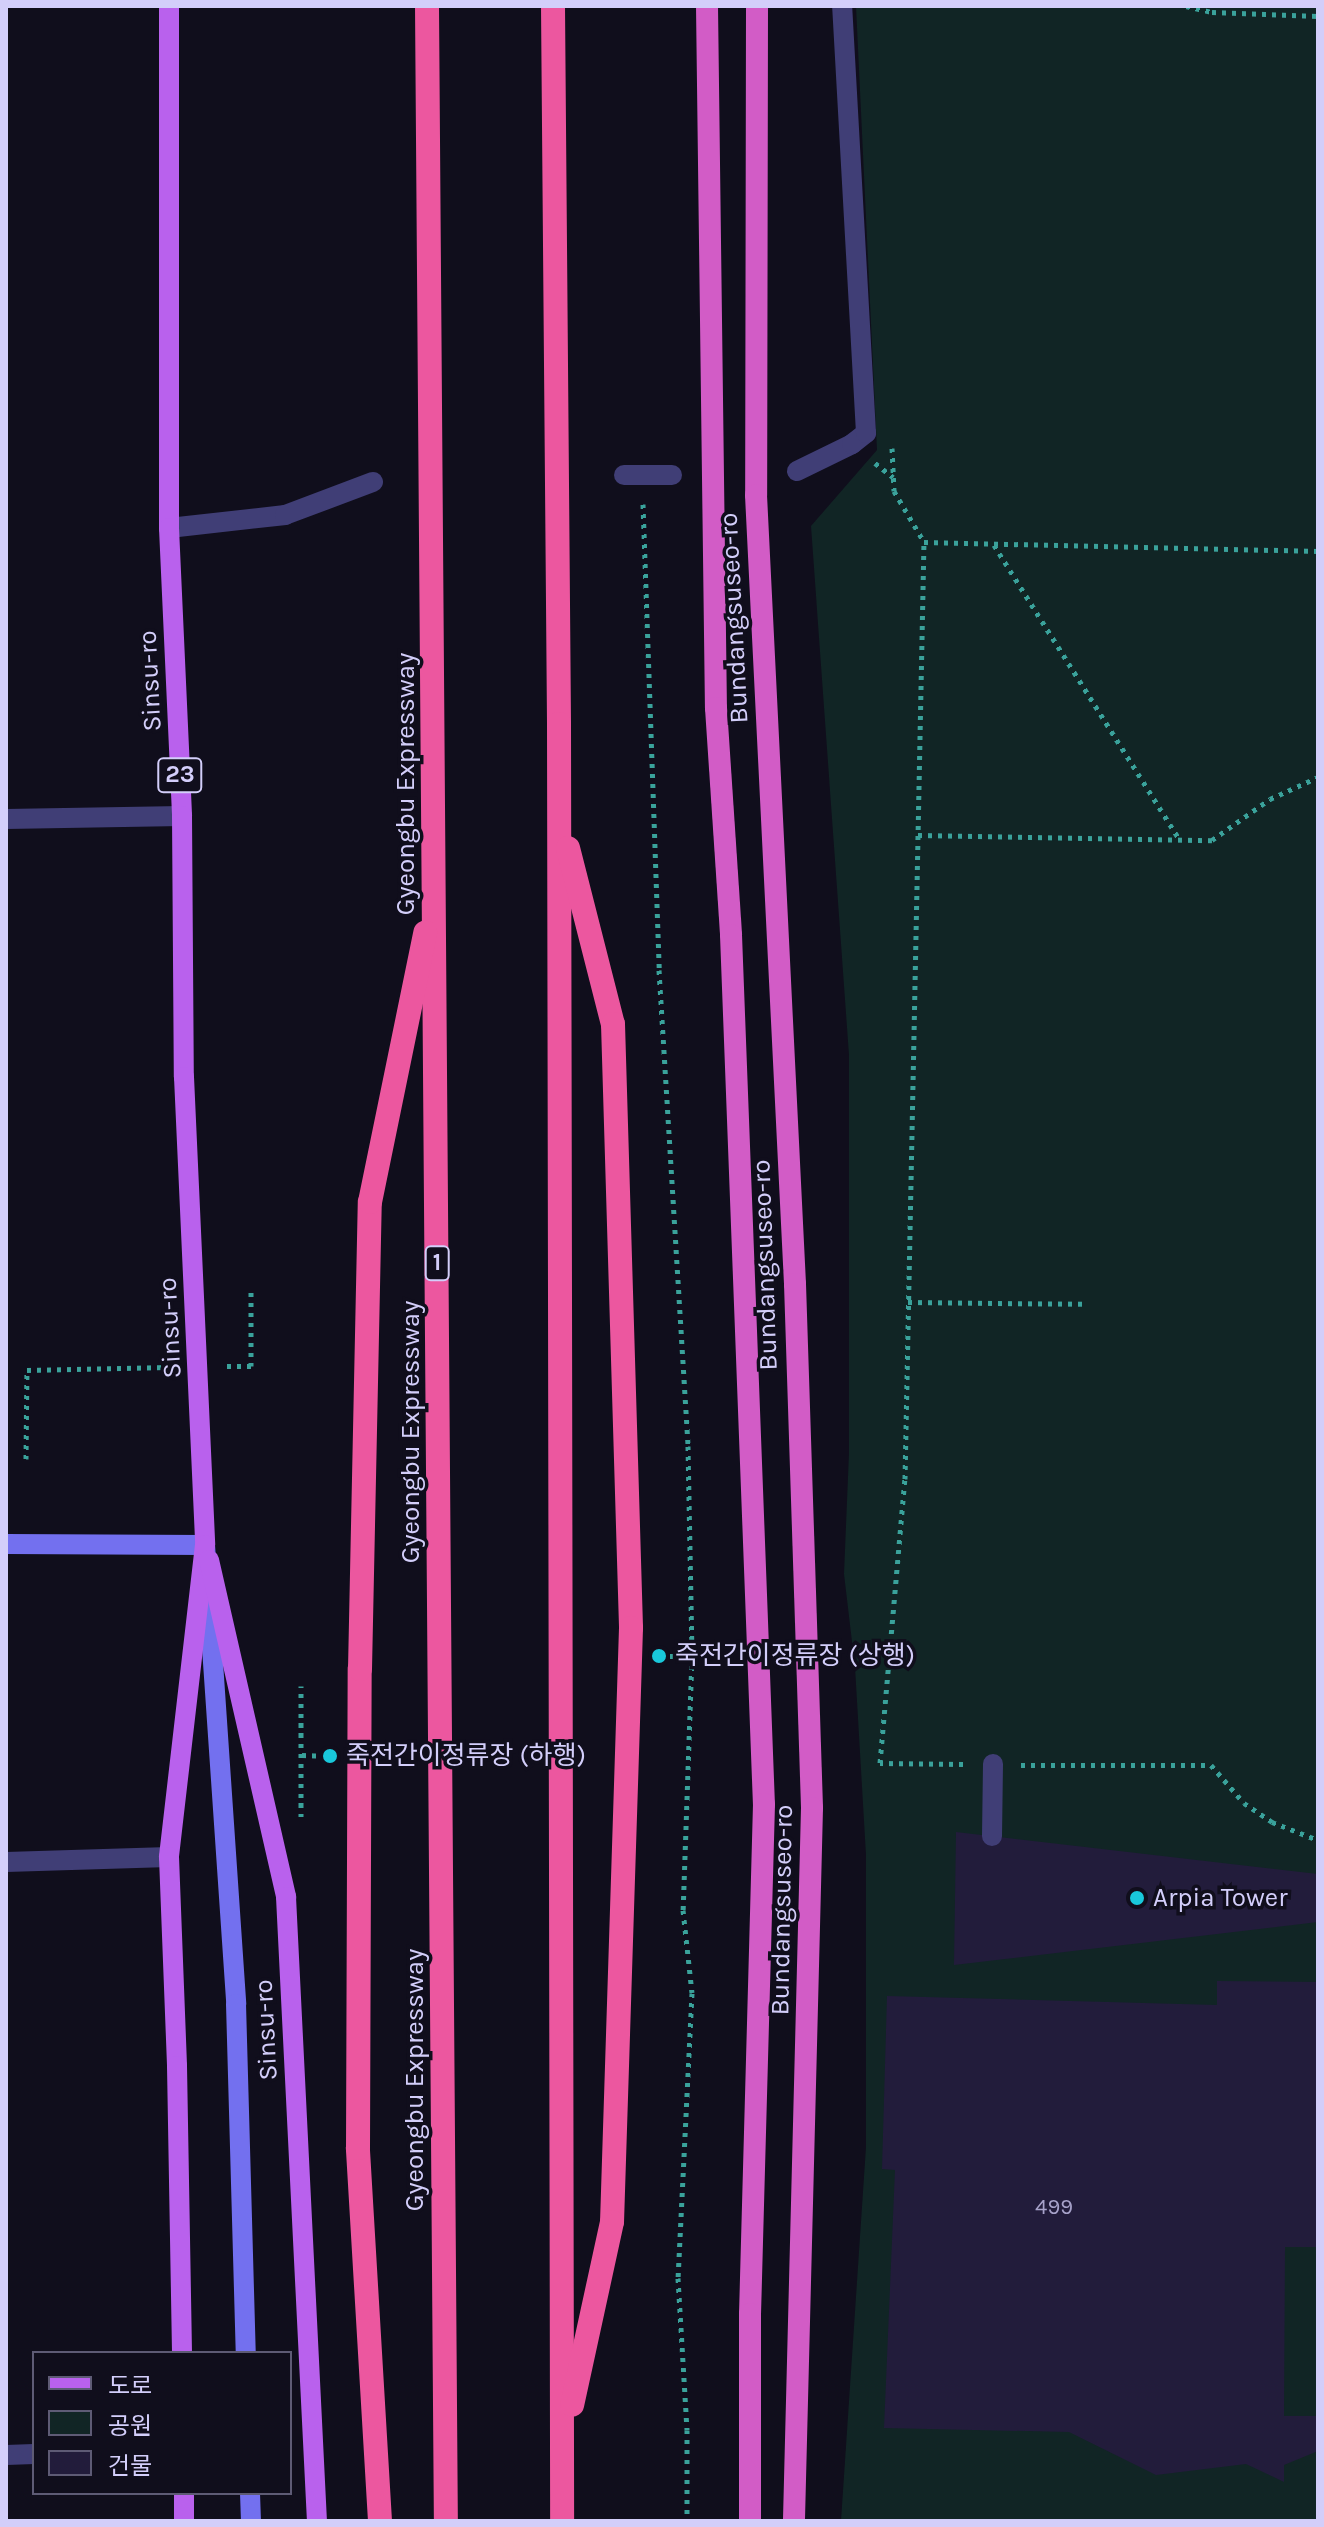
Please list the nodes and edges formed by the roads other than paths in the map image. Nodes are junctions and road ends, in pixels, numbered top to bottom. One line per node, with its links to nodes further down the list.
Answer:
1 (169, 6): 11 (main road, Sinsu-ro / 23)
2 (427, 6): 15 (highway, Gyeongbu Expressway / 1)
3 (553, 6): 12 (highway)
4 (707, 6): 35 (highway, Bundangsuseo-ro)
5 (757, 6): 36 (highway, Bundangsuseo-ro)
6 (842, 6): 7 (street)
7 (797, 471)
8 (633, 475): 9 (street)
9 (672, 475)
10 (373, 482): 11 (street)
11 (169, 528): 13 (main road, Sinsu-ro / 23)
12 (559, 814): 24 (highway); 24 (highway)
13 (182, 816): 14 (street); 17 (main road, Sinsu-ro / 23)
14 (6, 819)
15 (435, 884): 32 (highway); 33 (highway, Gyeongbu Expressway / 1)
16 (6, 1544): 17 (main road)
17 (205, 1545): 20 (main road, Sinsu-ro); 23 (main road, 23); 31 (main road, Sinsu-ro)
18 (993, 1764): 19 (street)
19 (992, 1836)
20 (169, 1857): 21 (street); 22 (main road, Sinsu-ro)
21 (6, 1862)
22 (182, 2351)
23 (246, 2351)
24 (562, 2450): 34 (highway)
25 (32, 2454): 26 (street)
26 (6, 2455)
27 (184, 2495): 29 (main road)
28 (250, 2495): 30 (main road)
29 (184, 2521)
30 (251, 2521)
31 (317, 2521)
32 (380, 2521)
33 (446, 2521)
34 (562, 2521)
35 (750, 2521)
36 (794, 2521)

